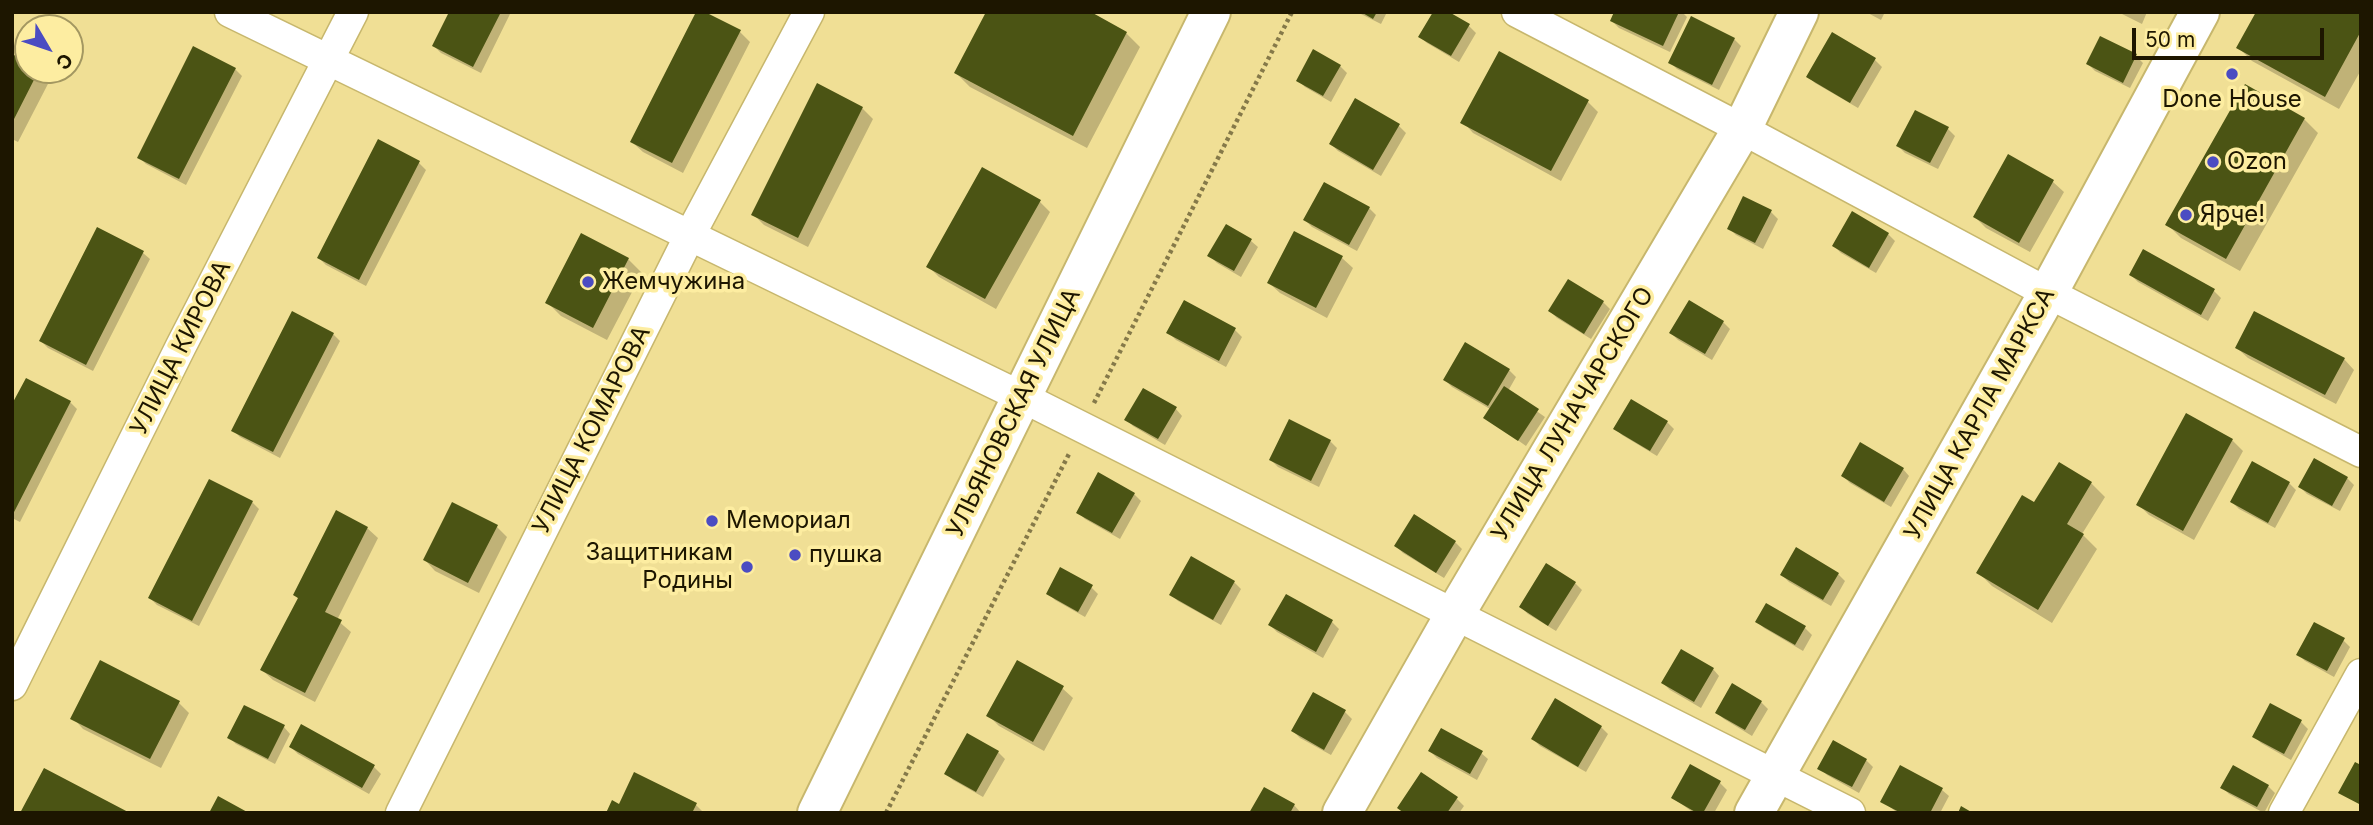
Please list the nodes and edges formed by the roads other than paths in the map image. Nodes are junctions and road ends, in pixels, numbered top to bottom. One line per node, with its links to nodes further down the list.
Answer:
1 (230, 12): 8 (street)
2 (353, 12): 8 (street, УЛИЦА КИРОВА)
3 (809, 12): 10 (street, УЛИЦА КОМАРОВА)
4 (1211, 12): 12 (street, УЛЬЯНОВСКАЯ УЛИЦА)
5 (1517, 12): 9 (street)
6 (1799, 12): 9 (street, УЛИЦА ЛУНАЧАРСКОГО)
7 (2200, 12): 11 (street, УЛИЦА КАРЛА МАРКСА)
8 (328, 60): 10 (street); 16 (street, УЛИЦА КИРОВА)
9 (1742, 129): 11 (street); 14 (street, УЛИЦА ЛУНАЧАРСКОГО)
10 (690, 235): 12 (street); 18 (street, УЛИЦА КОМАРОВА)
11 (2048, 293): 13 (street); 17 (street, УЛИЦА КАРЛА МАРКСА)
12 (1022, 397): 14 (street); 19 (street, УЛЬЯНОВСКАЯ УЛИЦА)
13 (2361, 452)
14 (1455, 614): 17 (street); 20 (street, УЛИЦА ЛУНАЧАРСКОГО)
15 (2361, 674): 23 (street)
16 (12, 685)
17 (1775, 776): 21 (street, УЛИЦА КАРЛА МАРКСА); 22 (street)
18 (401, 813)
19 (817, 813)
20 (1342, 813)
21 (1754, 813)
22 (1850, 813)
23 (2284, 813)

